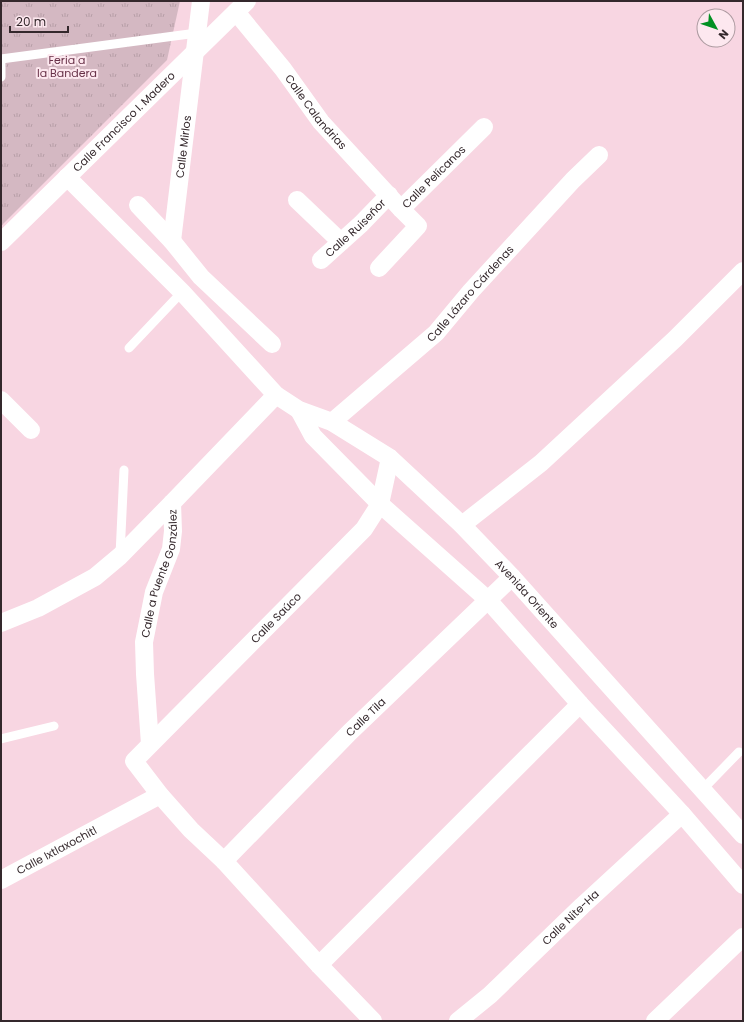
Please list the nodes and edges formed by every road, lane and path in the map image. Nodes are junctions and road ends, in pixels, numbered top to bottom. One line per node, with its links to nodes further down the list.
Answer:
1 (201, 1): 3 (street, Calle Mirlos)
2 (241, 6): 4 (street, Calle Francisco I. Madero); 10 (street, Calle Calandrias)
3 (197, 33): 4 (street, Calle Mirlos); 5 (lane)
4 (195, 53): 9 (street, Calle Francisco I. Madero); 14 (street, Calle Mirlos)
5 (1, 59): 6 (lane)
6 (1, 77)
7 (484, 127): 13 (street, Calle Pelícanos)
8 (600, 155): 26 (street, Calle Lázaro Cárdenas)
9 (67, 177): 15 (street, Calle Francisco I. Madero); 20 (street)
10 (388, 195): 13 (street, Calle Calandrias); 16 (street, Calle Ruiseñor)
11 (297, 200): 16 (street)
12 (138, 204): 14 (street)
13 (401, 209): 18 (street, Calle Pelícanos)
14 (172, 241): 21 (street)
15 (1, 242)
16 (341, 242): 17 (street, Calle Ruiseñor)
17 (321, 260)
18 (379, 268)
19 (743, 271): 32 (street)
20 (182, 292): 22 (lane); 23 (street)
21 (272, 344)
22 (129, 348)
23 (276, 395): 25 (street, Avenida Oriente); 30 (street, Calle a Puente González)
24 (1, 400): 27 (street)
25 (299, 410): 26 (street, Avenida Oriente); 31 (street)
26 (332, 422): 28 (street, Avenida Oriente)
27 (31, 430)
28 (390, 458): 31 (street, Calle Saúco); 32 (street, Avenida Oriente)
29 (124, 470): 33 (lane)
30 (172, 503): 33 (street); 40 (street, Calle a Puente González)
31 (380, 504): 35 (street); 40 (street, Calle Saúco)
32 (462, 525): 34 (street, Avenida Oriente)
33 (120, 556): 36 (street)
34 (512, 577): 35 (street, Calle Tila); 42 (street, Avenida Oriente)
35 (488, 600): 37 (street); 46 (street, Calle Tila)
36 (1, 623)
37 (580, 704): 44 (street); 50 (street)
38 (54, 726): 39 (lane)
39 (1, 739)
40 (150, 744): 43 (street, Calle Saúco)
41 (740, 752): 42 (lane)
42 (702, 790): 45 (street, Avenida Oriente)
43 (160, 796): 46 (street); 47 (street, Calle Ixtlaxochitl)
44 (682, 814): 48 (street); 52 (street, Calle Nite-Ha)
45 (743, 835)
46 (224, 861): 50 (street)
47 (1, 880)
48 (743, 885)
49 (743, 936): 53 (street)
50 (318, 965): 51 (street)
51 (373, 1021)
52 (458, 1021)
53 (655, 1021)

